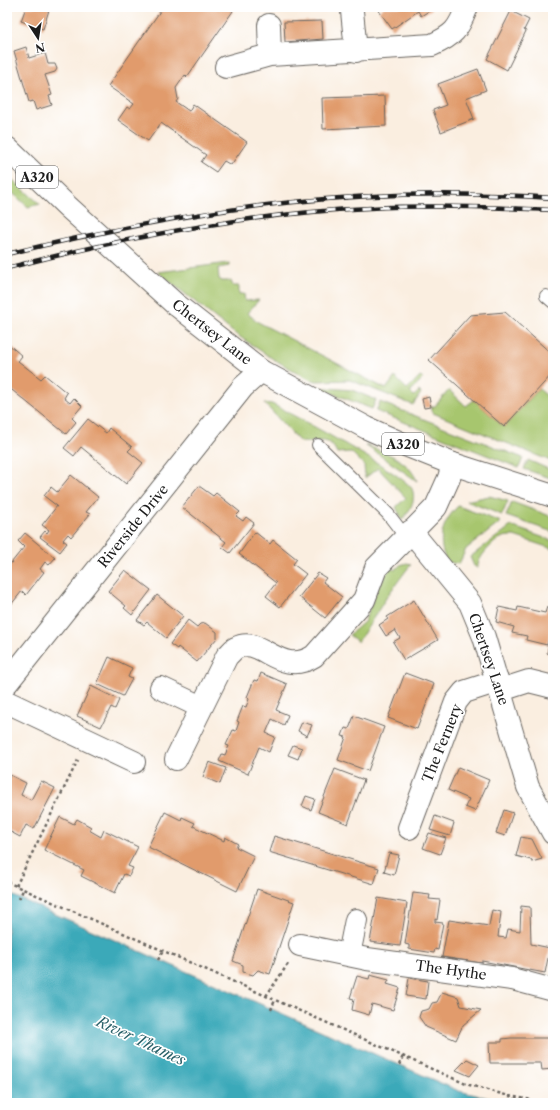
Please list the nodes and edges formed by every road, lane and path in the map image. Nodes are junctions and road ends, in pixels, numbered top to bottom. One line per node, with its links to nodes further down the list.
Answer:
1 (467, 7): 4 (street)
2 (352, 12): 4 (street)
3 (269, 25): 5 (street)
4 (356, 51): 5 (street)
5 (270, 55): 6 (street)
6 (226, 67)
7 (7, 148): 8 (street, Chertsey Lane / A320)
8 (261, 371): 10 (street, Chertsey Lane / A320); 13 (street, Riverside Drive)
9 (318, 445): 12 (lane, Chertsey Lane)
10 (453, 464): 11 (street, Chertsey Lane / A320); 12 (street)
11 (553, 496)
12 (408, 534): 14 (street, Chertsey Lane); 18 (street)
13 (7, 683)
14 (499, 686): 15 (street, The Fernery); 22 (street, The Fernery); 23 (street, Chertsey Lane)
15 (553, 687)
16 (161, 688): 18 (street)
17 (7, 702): 19 (street)
18 (201, 707): 20 (street)
19 (88, 740): 21 (street); 25 (path)
20 (176, 759)
21 (134, 762)
22 (409, 828)
23 (553, 833)
24 (7, 882): 25 (path)
25 (16, 886): 26 (path)
26 (23, 890): 27 (path); 30 (path)
27 (19, 899)
28 (356, 920): 31 (street)
29 (300, 946): 31 (street, The Hythe); 34 (path)
30 (163, 951): 32 (path); 34 (path)
31 (349, 955): 33 (street, The Hythe)
32 (158, 960)
33 (553, 990)
34 (266, 996): 35 (path)
35 (275, 1000): 36 (path); 37 (path)
36 (271, 1010)
37 (403, 1056): 38 (path); 39 (path)
38 (399, 1065)
39 (549, 1103)

